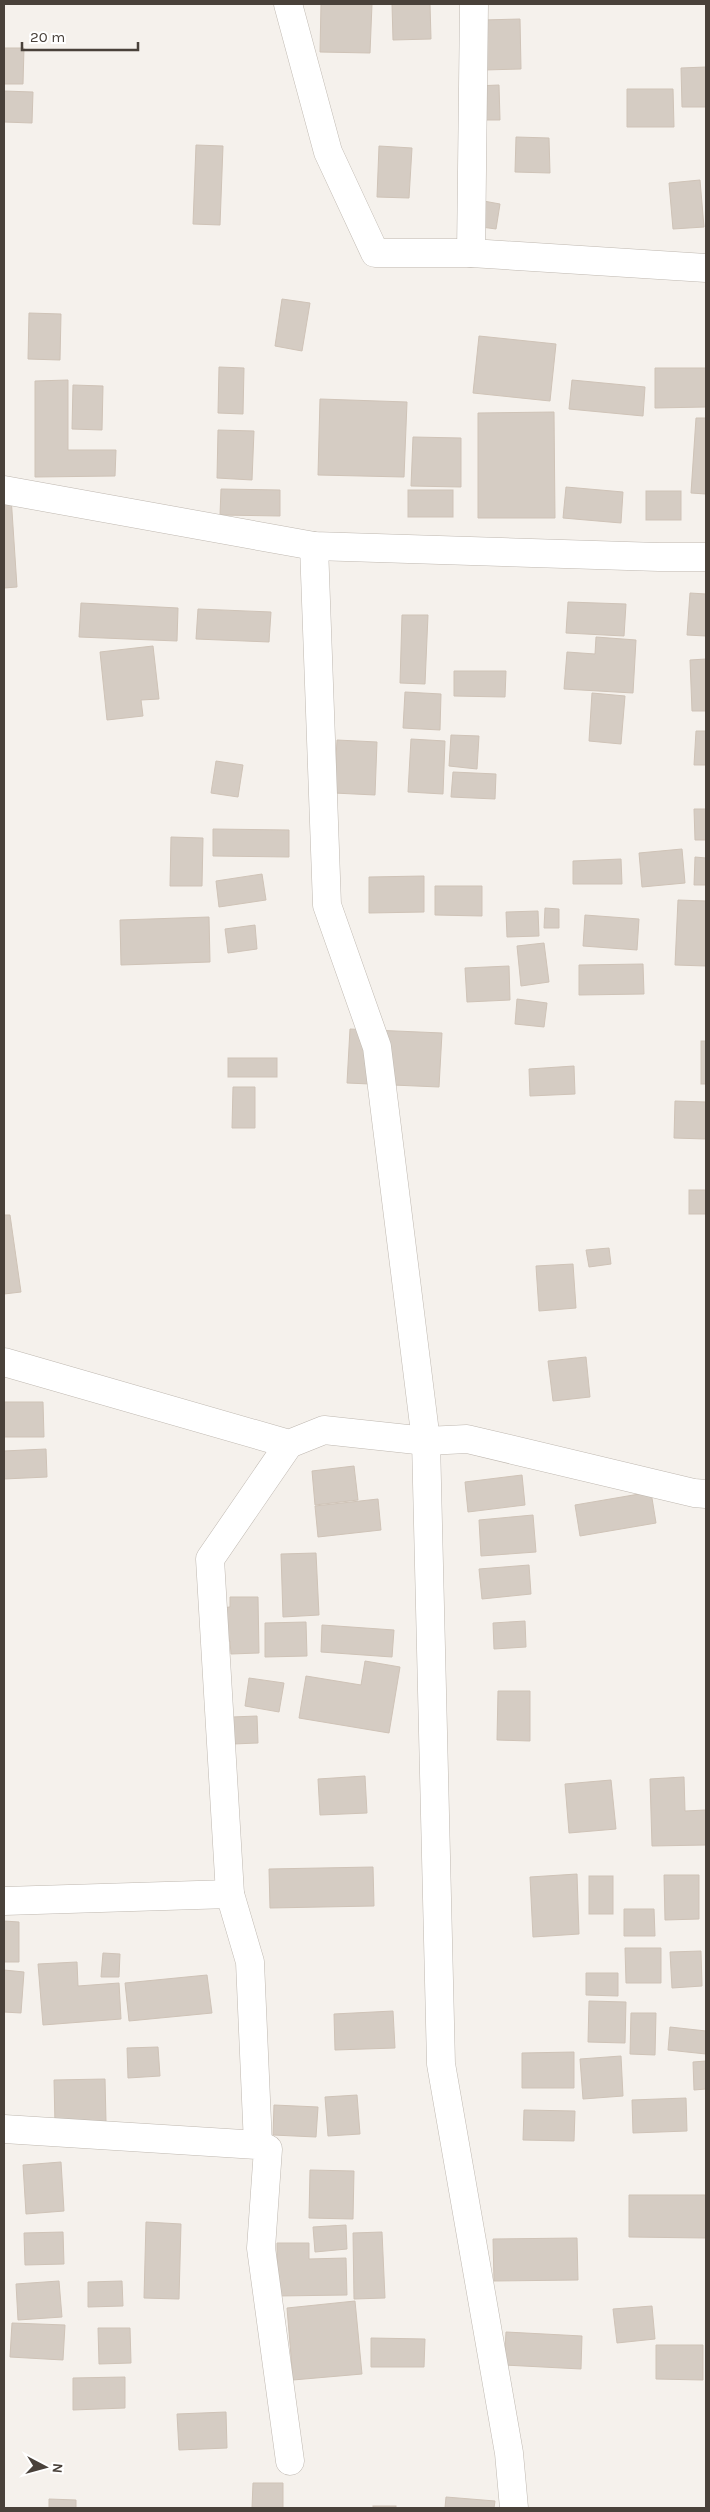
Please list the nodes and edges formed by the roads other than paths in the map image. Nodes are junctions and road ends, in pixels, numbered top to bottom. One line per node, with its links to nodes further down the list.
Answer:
1 (288, 4): 3 (street)
2 (474, 4): 3 (street)
3 (471, 253): 4 (street)
4 (706, 268)
5 (4, 490): 6 (street)
6 (314, 546): 7 (street); 9 (street)
7 (706, 556)
8 (4, 1362): 10 (street)
9 (426, 1441): 10 (street); 11 (street); 17 (street)
10 (289, 1444): 12 (street)
11 (706, 1494)
12 (230, 1894): 13 (street); 15 (street)
13 (4, 1901)
14 (4, 2130): 15 (street)
15 (258, 2145): 16 (street)
16 (290, 2460)
17 (514, 2508)

